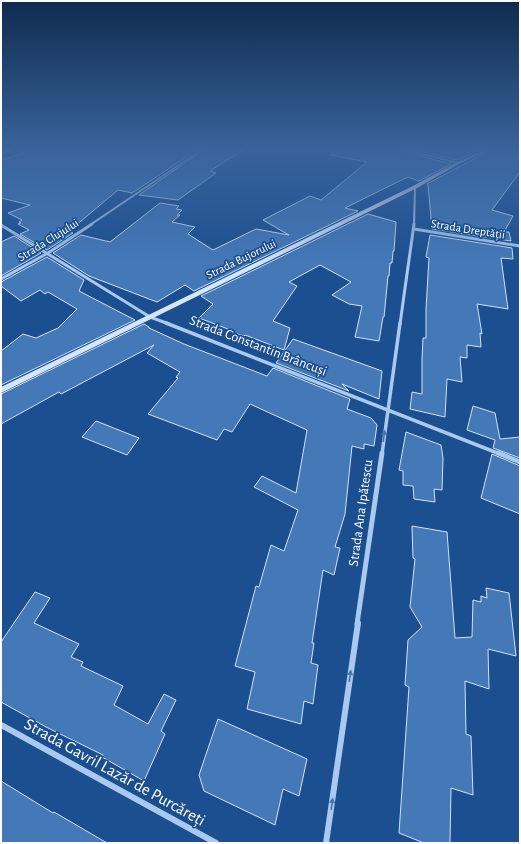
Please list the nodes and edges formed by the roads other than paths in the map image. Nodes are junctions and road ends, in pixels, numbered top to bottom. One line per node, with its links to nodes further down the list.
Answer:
1 (145, 187): 6 (street, Strada Clujului)
2 (415, 187): 4 (street, Strada Ana Ipătescu); 8 (street, Strada Bujorului)
3 (1, 225): 6 (street, Strada Constantin Brâncuși)
4 (414, 229): 5 (street, Strada Dreptății); 10 (street, Strada Ana Ipătescu)
5 (520, 246)
6 (48, 253): 7 (street, Strada Clujului); 8 (street, Strada Constantin Brâncuși)
7 (1, 279)
8 (150, 317): 9 (street, Strada Bujorului); 10 (street, Strada Constantin Brâncuși)
9 (1, 390)
10 (388, 409): 11 (street, Strada Constantin Brâncuși); 14 (street, Strada Ana Ipătescu, one-way to 10)
11 (520, 462)
12 (1, 725): 13 (street, Strada Gavril Lazăr de Purcăreți)
13 (216, 843)
14 (326, 843)

